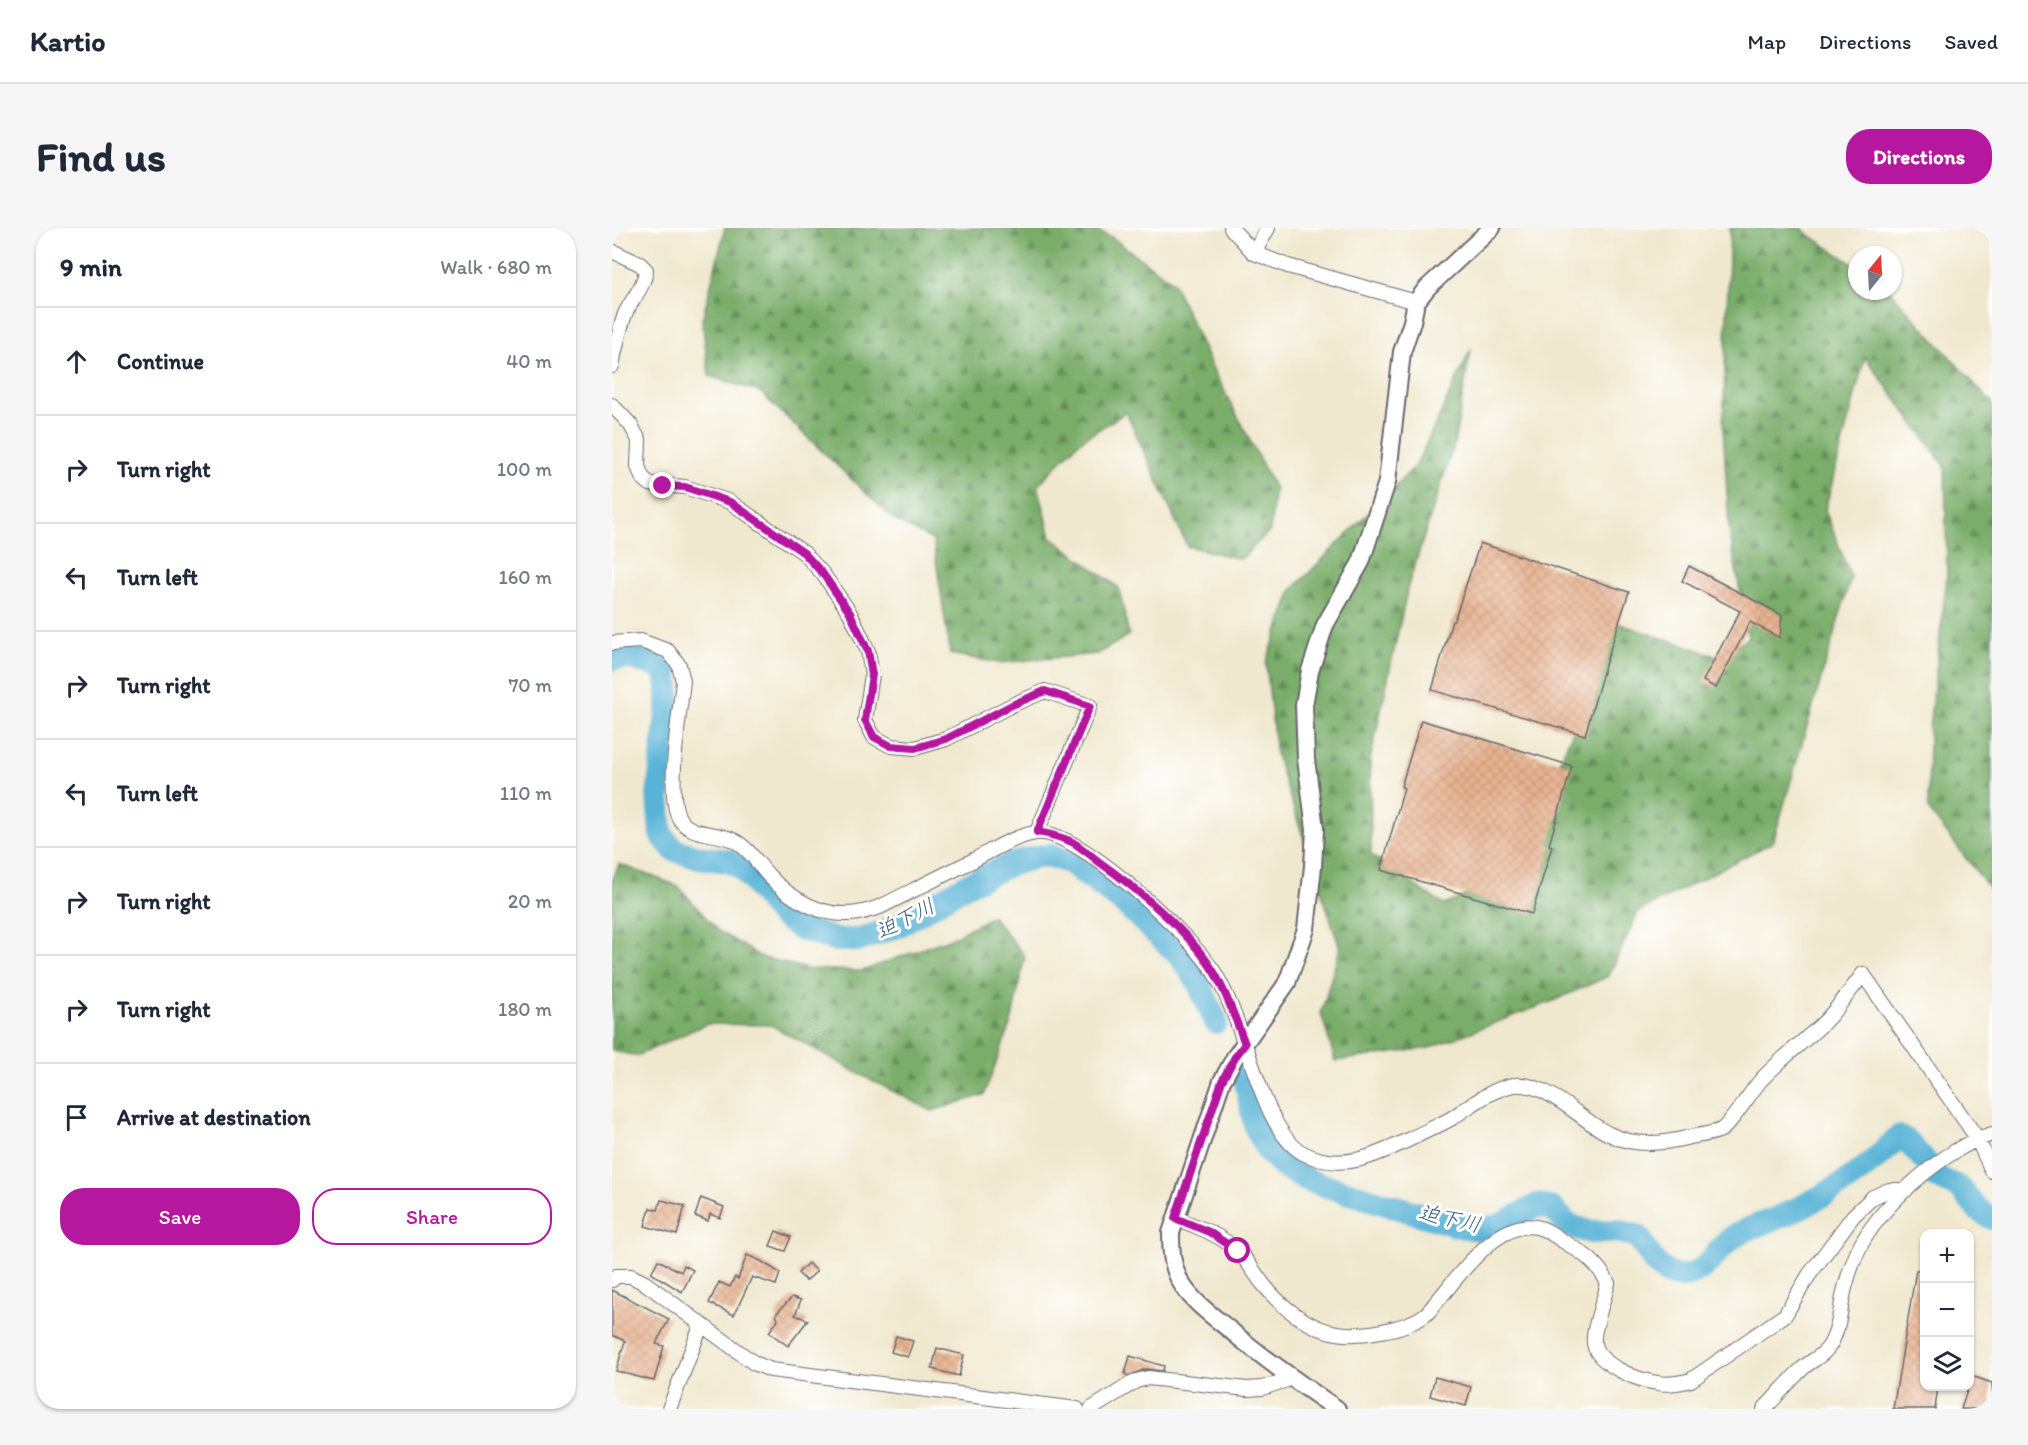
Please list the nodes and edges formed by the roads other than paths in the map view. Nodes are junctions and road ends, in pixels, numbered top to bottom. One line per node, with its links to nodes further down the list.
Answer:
1 (1231, 228): 5 (street)
2 (1268, 228): 5 (street)
3 (1492, 228): 6 (street)
4 (612, 251): 7 (street)
5 (1254, 253): 6 (street)
6 (1416, 302): 11 (street)
7 (612, 366)
8 (612, 405): 10 (street)
9 (612, 643): 10 (street)
10 (1037, 832): 11 (street)
11 (1245, 1044): 13 (street); 16 (street)
12 (1992, 1134): 13 (street)
13 (1977, 1138): 14 (street); 15 (street)
14 (1992, 1171)
15 (1906, 1190): 16 (street); 25 (street)
16 (1175, 1218): 19 (street)
17 (612, 1280): 18 (street)
18 (701, 1326): 20 (street); 21 (street)
19 (1290, 1378): 23 (street); 24 (street)
20 (1034, 1407): 22 (street)
21 (669, 1409)
22 (1077, 1409)
23 (1091, 1409)
24 (1337, 1409)
25 (1764, 1409)

